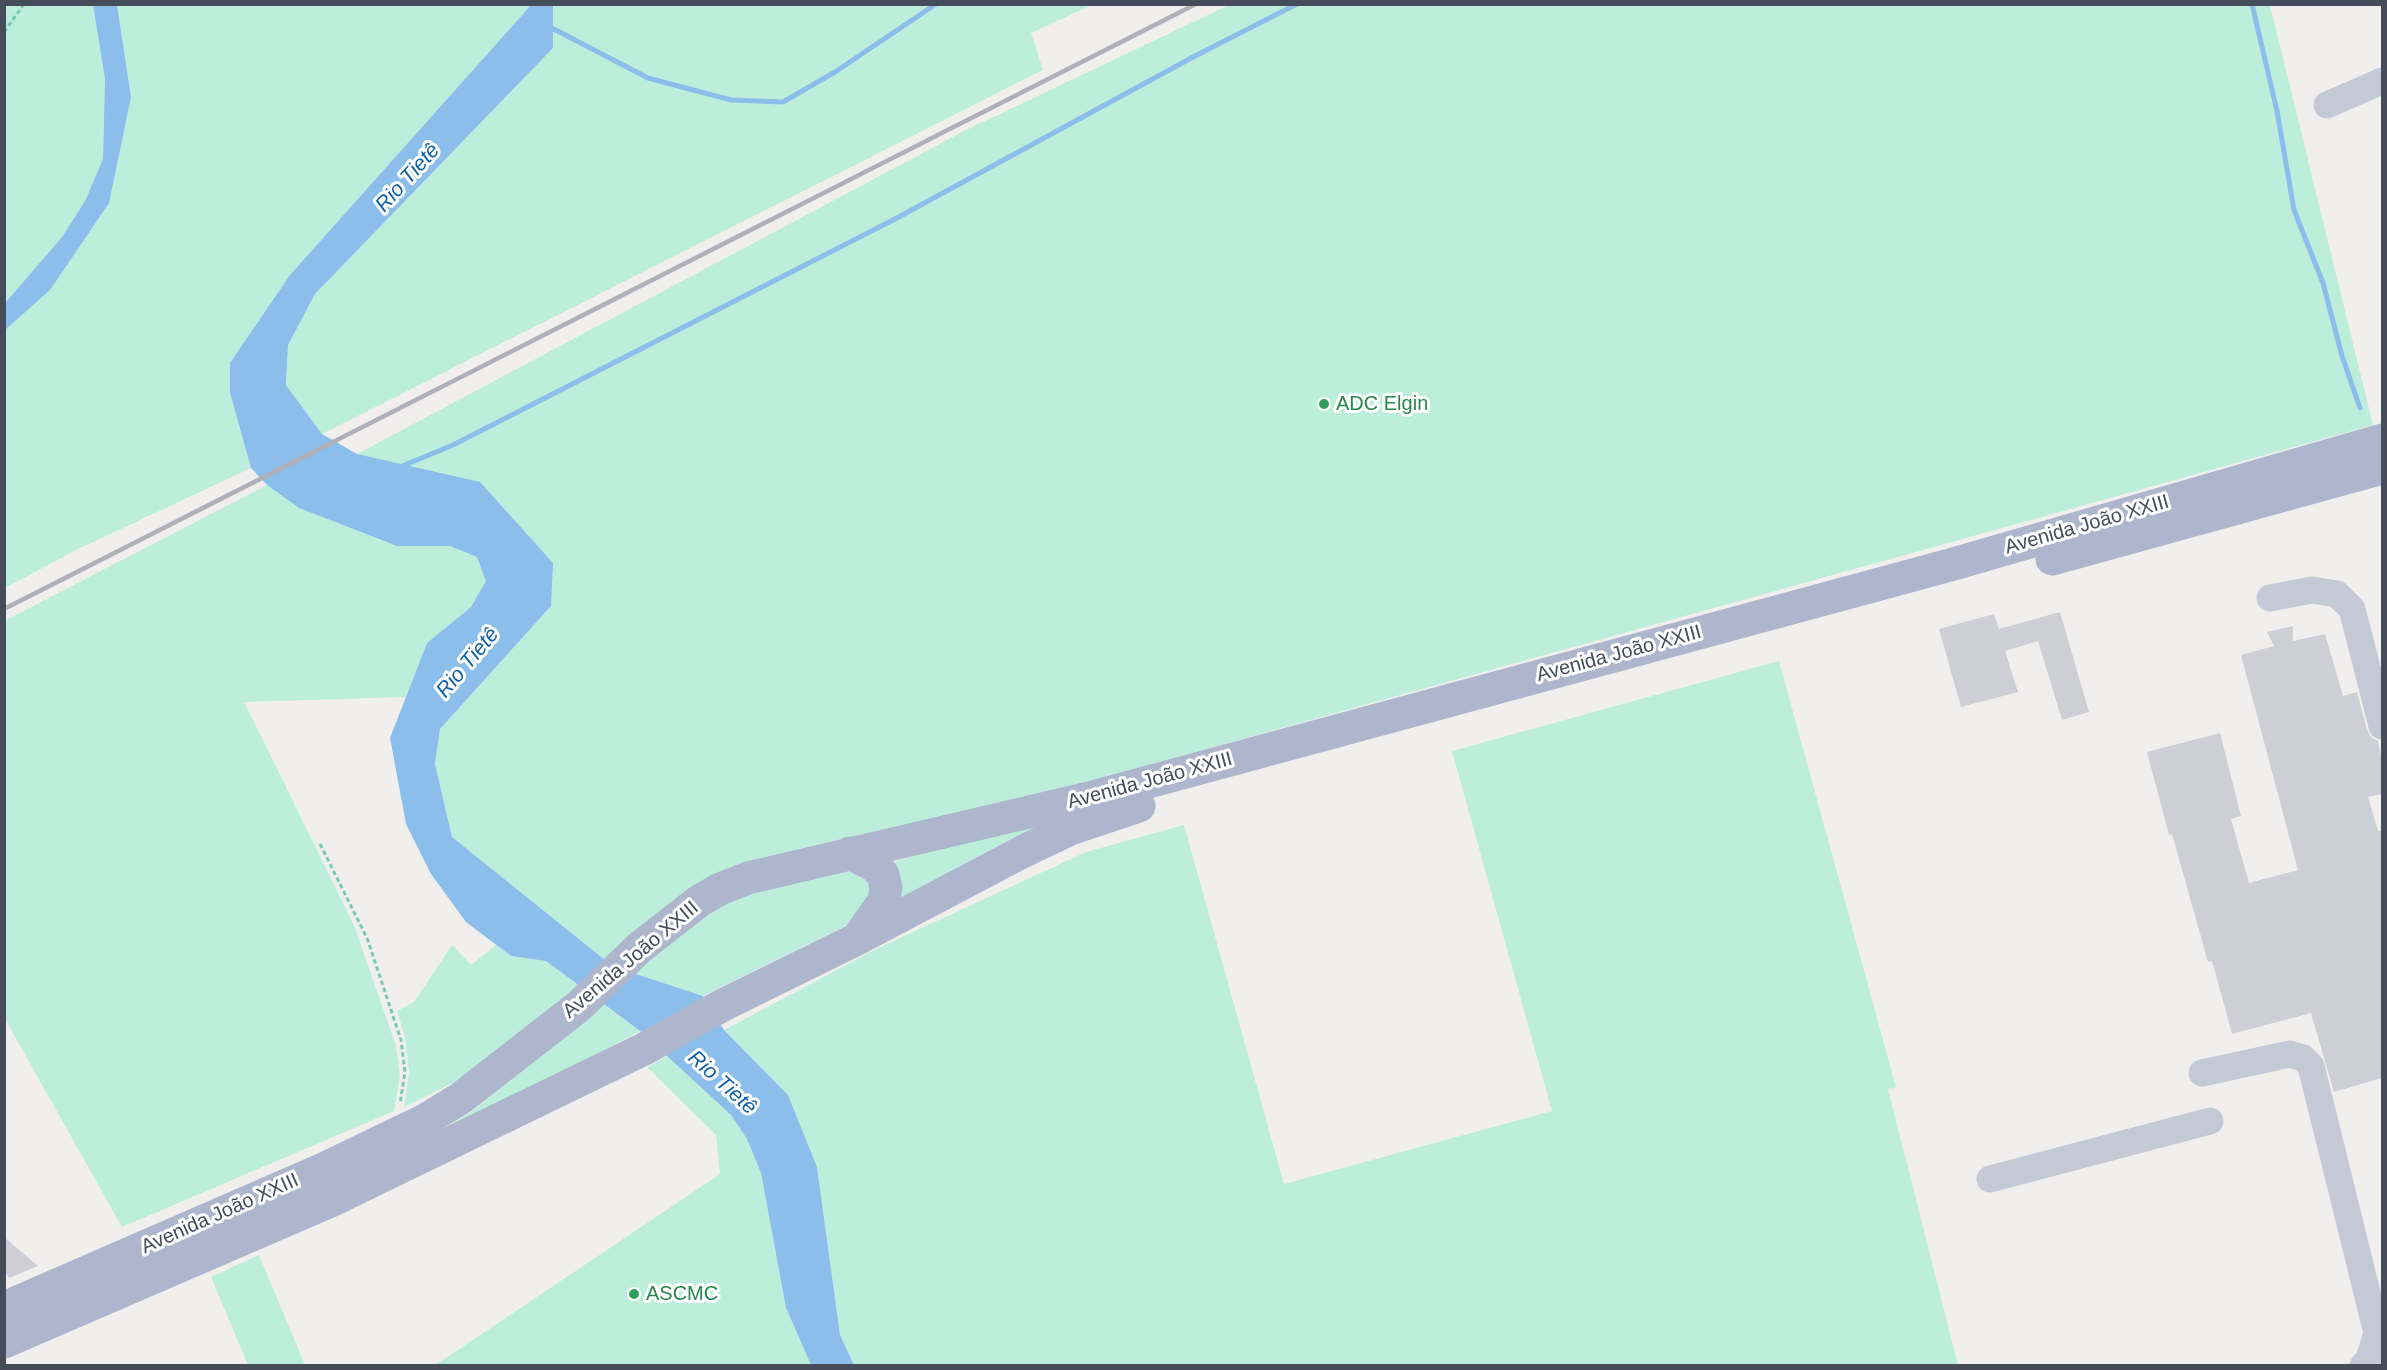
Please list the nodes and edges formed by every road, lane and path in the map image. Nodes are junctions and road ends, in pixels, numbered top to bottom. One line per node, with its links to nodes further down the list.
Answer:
1 (24, 4): 2 (path)
2 (4, 32)
3 (2382, 81): 4 (lane)
4 (2327, 105)
5 (2382, 440): 10 (main road, Avenida João XXIII)
6 (2382, 468): 11 (main road, Avenida João XXIII)
7 (2270, 598): 8 (lane)
8 (2382, 726)
9 (320, 844): 14 (path)
10 (850, 853): 11 (main road); 14 (main road, Avenida João XXIII)
11 (857, 939): 17 (main road, Avenida João XXIII)
12 (2202, 1074): 18 (lane)
13 (2210, 1121): 15 (lane)
14 (395, 1135): 16 (main road, Avenida João XXIII)
15 (1990, 1179)
16 (20, 1294)
17 (4, 1342)
18 (2363, 1365)

